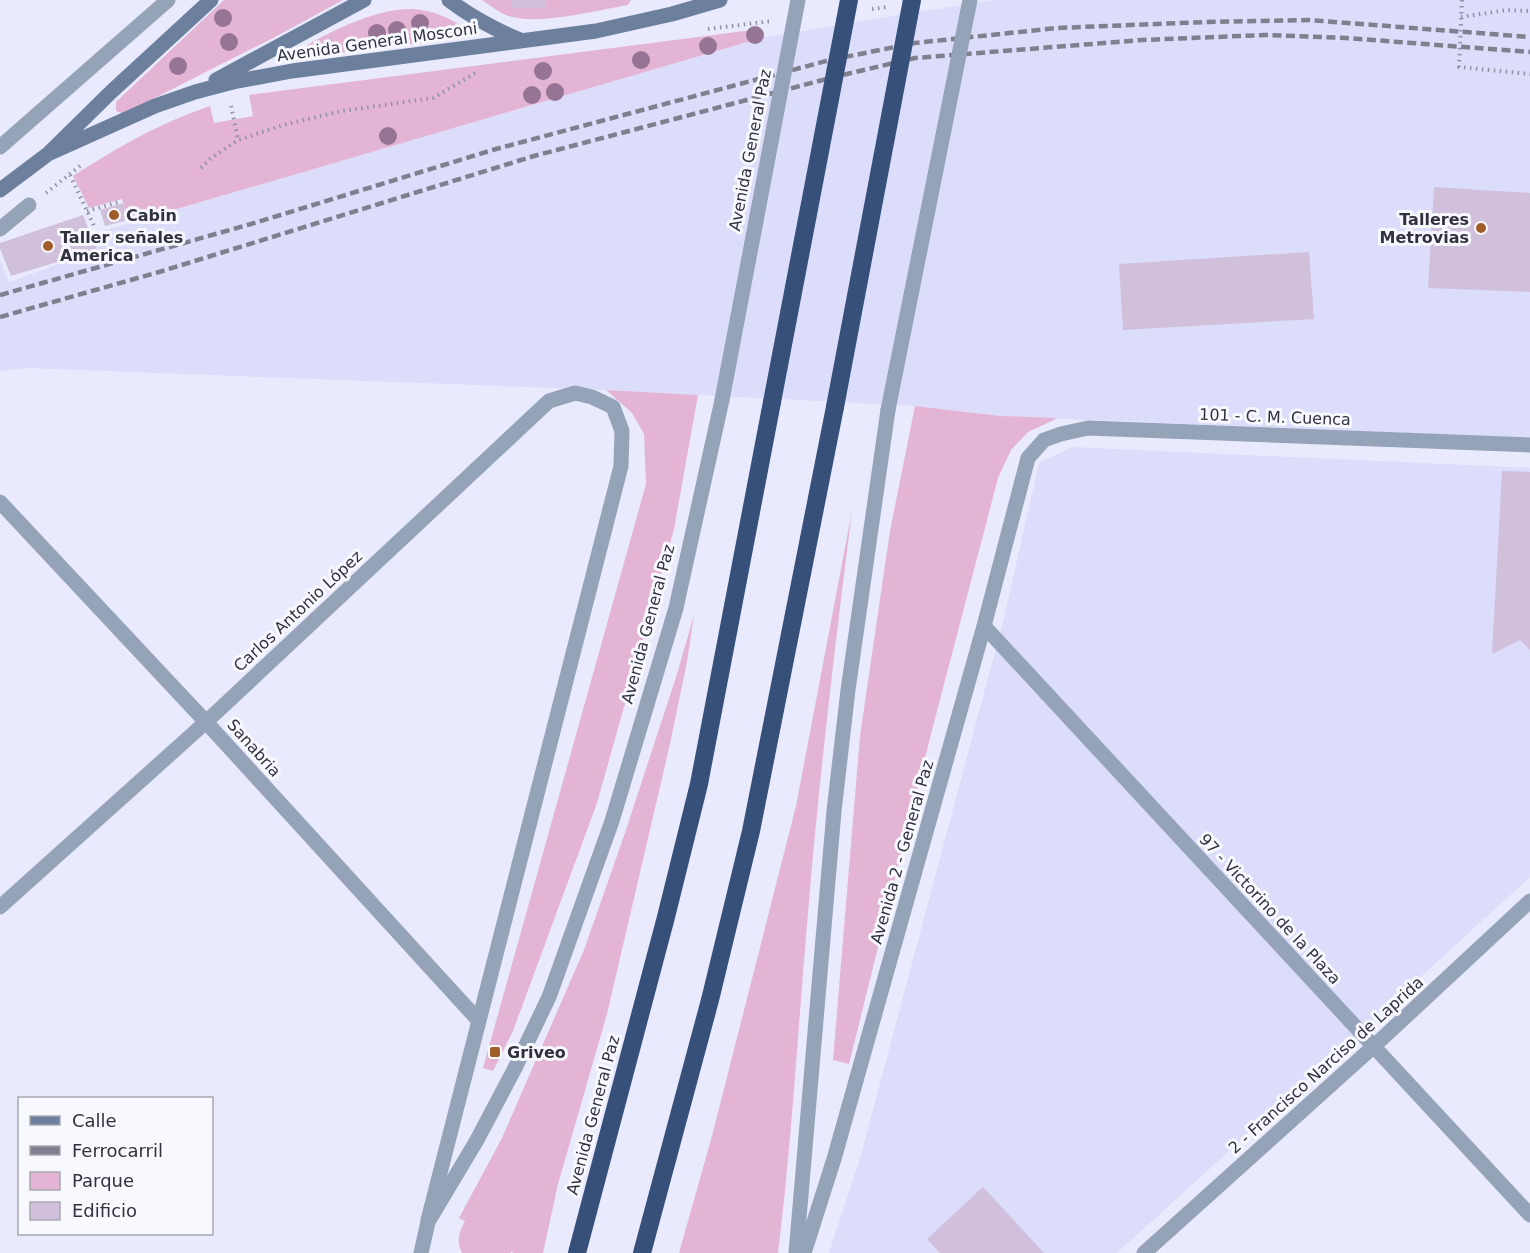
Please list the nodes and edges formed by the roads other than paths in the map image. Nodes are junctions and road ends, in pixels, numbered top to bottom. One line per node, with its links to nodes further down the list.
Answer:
1 (168, 0): 12 (street)
2 (211, 0): 13 (main road, Avenida General Mosconi)
3 (364, 0): 11 (main road)
4 (448, 0): 10 (main road)
5 (720, 0): 10 (main road, Avenida General Mosconi)
6 (798, 0): 28 (street, Avenida General Paz, bridge)
7 (849, 0): 30 (highway, Avenida General Paz, bridge)
8 (912, 0): 31 (highway, bridge)
9 (970, 0): 32 (street, bridge)
10 (520, 40): 11 (main road, Avenida General Mosconi)
11 (195, 92): 13 (main road, Avenida General Mosconi)
12 (0, 147)
13 (48, 154): 14 (main road, Avenida General Mosconi)
14 (0, 190)
15 (29, 205): 16 (street)
16 (0, 228)
17 (622, 431): 22 (street, Carlos Antonio López); 25 (street, Avenida General Paz)
18 (1530, 445): 19 (street, 101 - C. M. Cuenca)
19 (1028, 458): 21 (street, Avenida 2 - General Paz)
20 (0, 502): 22 (street, Sanabria)
21 (984, 626): 26 (street, 97 - Victorino de la Plaza); 33 (street, Avenida 2 - General Paz)
22 (206, 722): 24 (street, Carlos Antonio López); 25 (street, Sanabria)
23 (1530, 901): 26 (street, 2 - Francisco Narciso de Laprida)
24 (0, 907)
25 (479, 1020): 28 (street, Avenida General Paz)
26 (1373, 1047): 27 (street, 97 - Victorino de la Plaza); 34 (street, 2 - Francisco Narciso de Laprida)
27 (1530, 1215)
28 (428, 1222): 29 (street, Avenida General Paz)
29 (420, 1253)
30 (577, 1253)
31 (642, 1253)
32 (796, 1253)
33 (804, 1253)
34 (1144, 1253)

